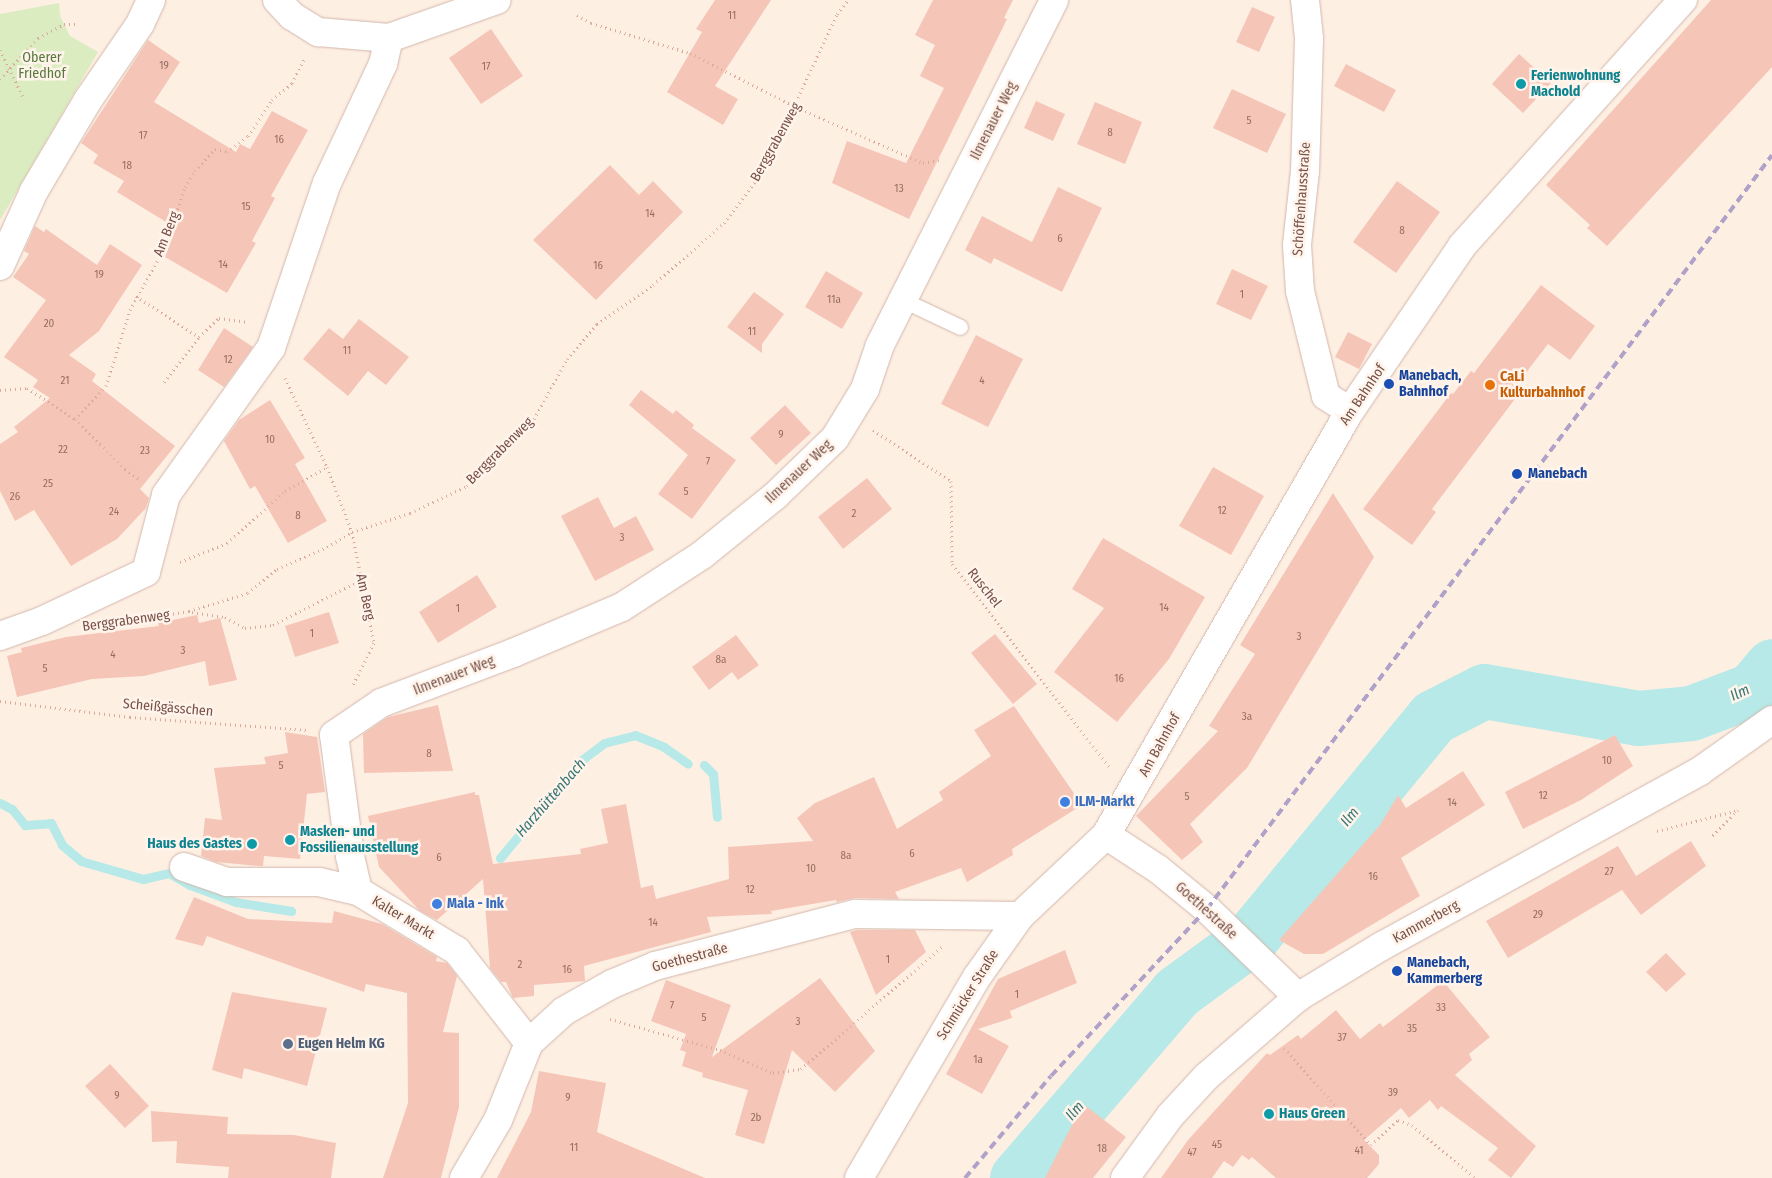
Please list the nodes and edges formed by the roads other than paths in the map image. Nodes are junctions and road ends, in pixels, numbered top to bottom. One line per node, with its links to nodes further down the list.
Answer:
1 (151, 0): 8 (street)
2 (278, 0): 7 (street)
3 (497, 0): 7 (street)
4 (1054, 0): 9 (street, Ilmenauer Weg)
5 (1305, 0): 11 (street, Schöffenhausstraße)
6 (1683, 0): 11 (street, Am Bahnhof)
7 (389, 38): 12 (street)
8 (0, 266)
9 (903, 300): 10 (lane); 14 (street, Ilmenauer Weg)
10 (960, 327)
11 (1350, 411): 15 (street, Am Bahnhof)
12 (0, 636)
13 (1772, 720): 19 (street, Kammerberg)
14 (334, 735): 17 (street, Kalter Markt)
15 (1106, 835): 18 (street, Schmücker Straße); 19 (street, Goethestraße)
16 (184, 867): 17 (street)
17 (358, 891): 20 (street, Kalter Markt)
18 (1020, 916): 20 (street, Goethestraße); 22 (street, Schmücker Straße)
19 (1298, 997): 23 (street, Kammerberg)
20 (529, 1043): 21 (street, Goethestraße)
21 (464, 1178)
22 (859, 1178)
23 (1125, 1178)

